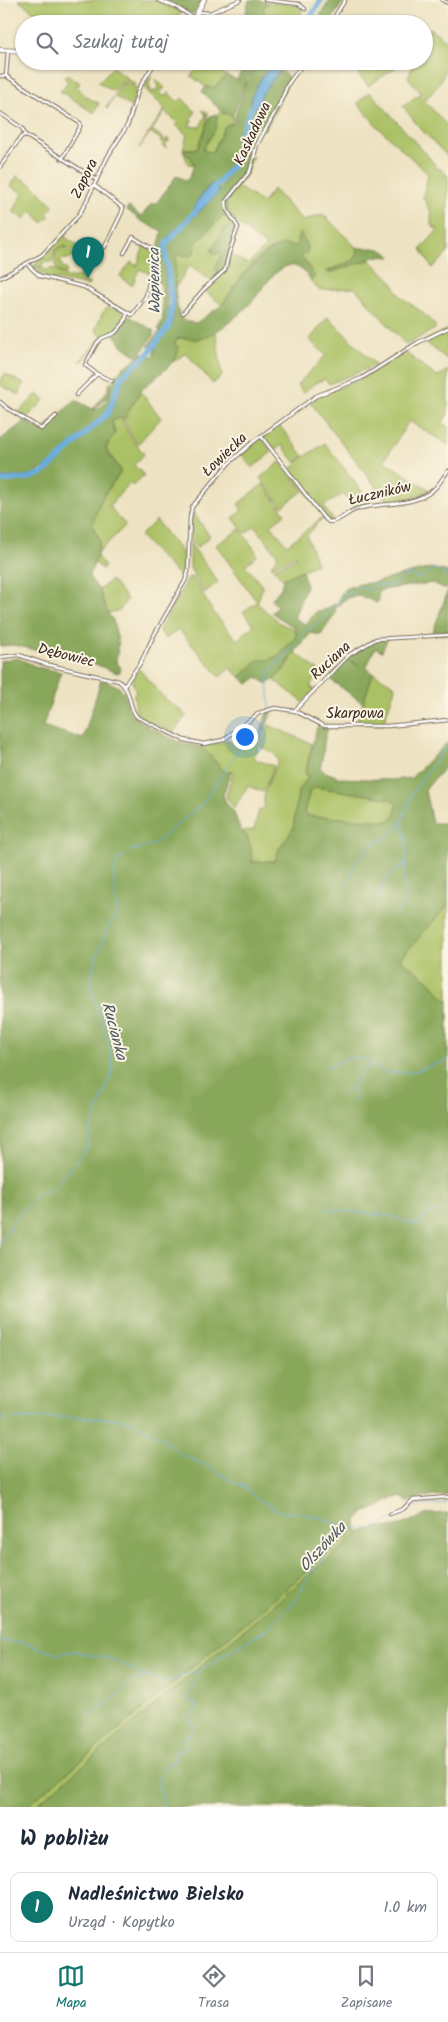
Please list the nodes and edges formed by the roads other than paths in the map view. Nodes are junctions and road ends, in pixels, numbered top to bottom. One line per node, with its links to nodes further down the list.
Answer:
1 (158, 0): 10 (street)
2 (204, 0): 9 (street)
3 (240, 0): 9 (street)
4 (265, 0): 8 (street)
5 (345, 0): 12 (street)
6 (442, 0): 7 (street)
7 (448, 3)
8 (306, 10)
9 (198, 12): 11 (street)
10 (190, 15)
11 (196, 15)
12 (336, 15)
13 (0, 50): 14 (street)
14 (8, 51): 15 (street); 19 (street)
15 (15, 51)
16 (150, 70): 24 (street, Zapora)
17 (298, 70): 31 (street, Kaskadowa)
18 (0, 76): 19 (street)
19 (6, 76): 22 (street)
20 (0, 113): 21 (street)
21 (25, 135): 22 (street); 23 (street)
22 (62, 158): 24 (street)
23 (0, 167)
24 (97, 180): 25 (street, Zapora)
25 (94, 185): 26 (street); 28 (street, Zapora)
26 (105, 247)
27 (124, 253): 30 (street)
28 (28, 264): 29 (street, Zapora); 30 (street)
29 (0, 278)
30 (128, 313): 33 (street)
31 (182, 313)
32 (448, 328): 38 (street, Łowiecka)
33 (97, 374): 34 (street); 35 (street)
34 (112, 381)
35 (76, 395)
36 (0, 402): 37 (street)
37 (56, 416)
38 (261, 436): 39 (street, Łuczników); 42 (street, Łowiecka)
39 (448, 471)
40 (448, 635): 43 (street, Ruciana)
41 (0, 657): 42 (street, Dębowiec)
42 (124, 686): 43 (street, Skarpowa)
43 (295, 711): 44 (street, Skarpowa)
44 (448, 720)
45 (448, 1497): 46 (street)
46 (390, 1514)

